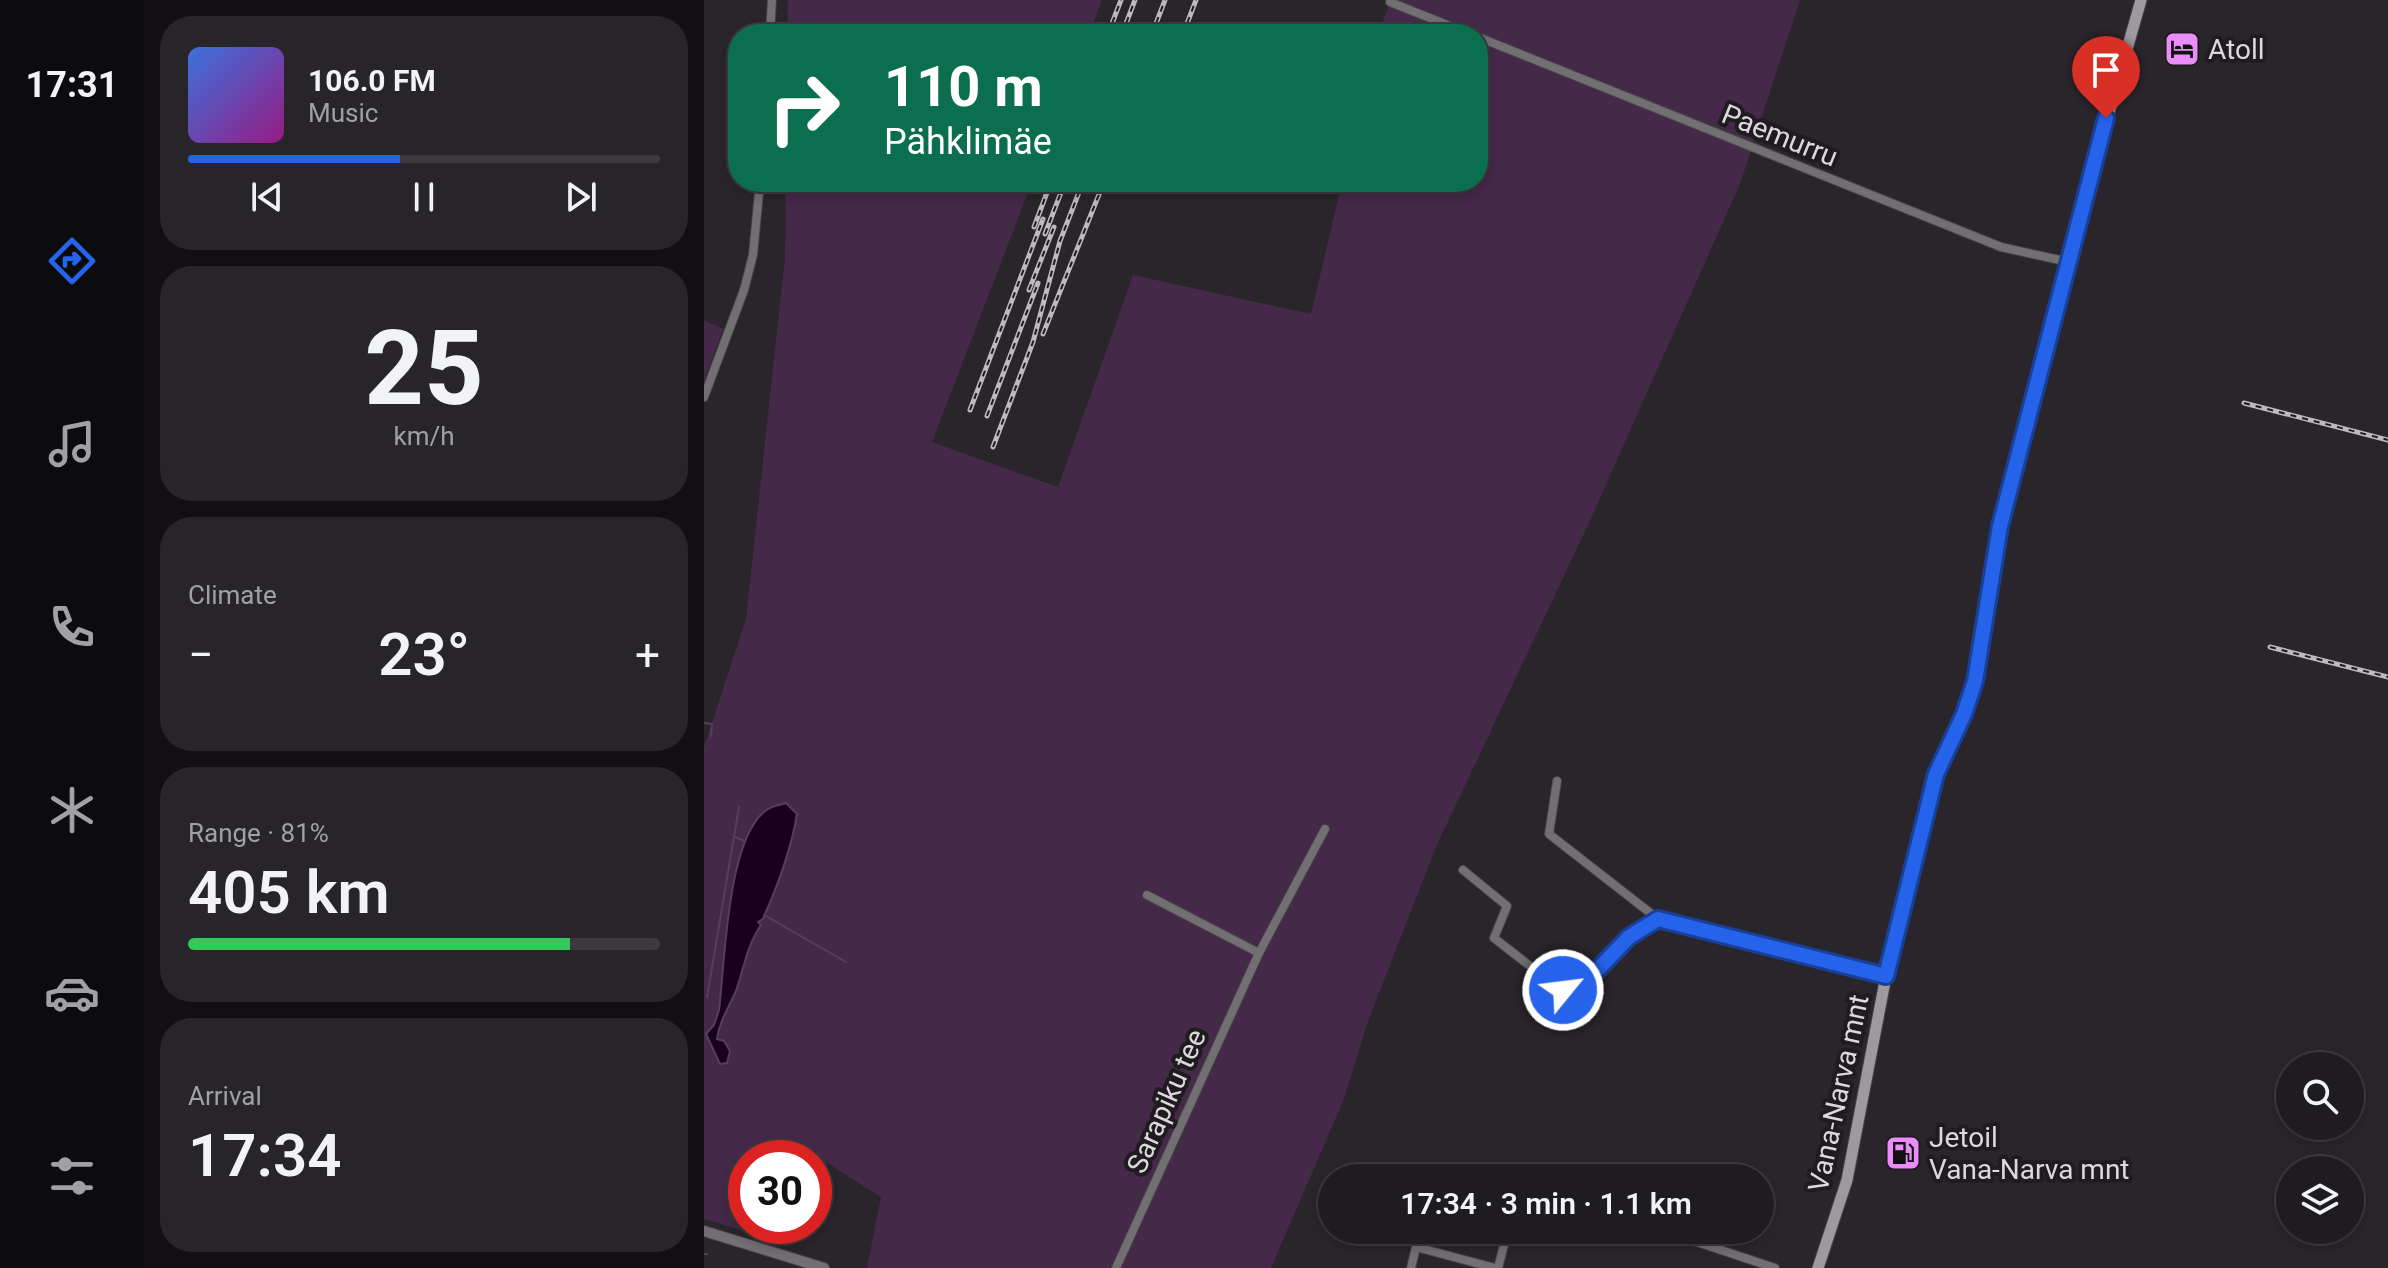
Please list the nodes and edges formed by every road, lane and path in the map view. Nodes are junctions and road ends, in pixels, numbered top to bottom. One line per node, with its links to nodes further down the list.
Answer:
1 (772, 0): 4 (street)
2 (2141, 0): 8 (main road, Vana-Narva mnt)
3 (1390, 2): 5 (street)
4 (771, 24)
5 (1445, 24)
6 (1488, 41): 8 (street, Paemurru)
7 (759, 192): 9 (street)
8 (2069, 262): 16 (main road, Vana-Narva mnt)
9 (704, 397)
10 (1557, 781): 14 (street)
11 (1325, 829): 15 (street, Sarapiku tee)
12 (1463, 870): 14 (street)
13 (1147, 895): 15 (street)
14 (1658, 919): 16 (street)
15 (1259, 953): 21 (street, Sarapiku tee)
16 (1886, 976): 25 (main road, Vana-Narva mnt)
17 (704, 1231): 20 (street)
18 (1504, 1244): 23 (street)
19 (1703, 1244): 24 (street)
20 (824, 1268)
21 (1116, 1268)
22 (1411, 1268): 23 (street)
23 (1497, 1268)
24 (1775, 1268)
25 (1818, 1268)

